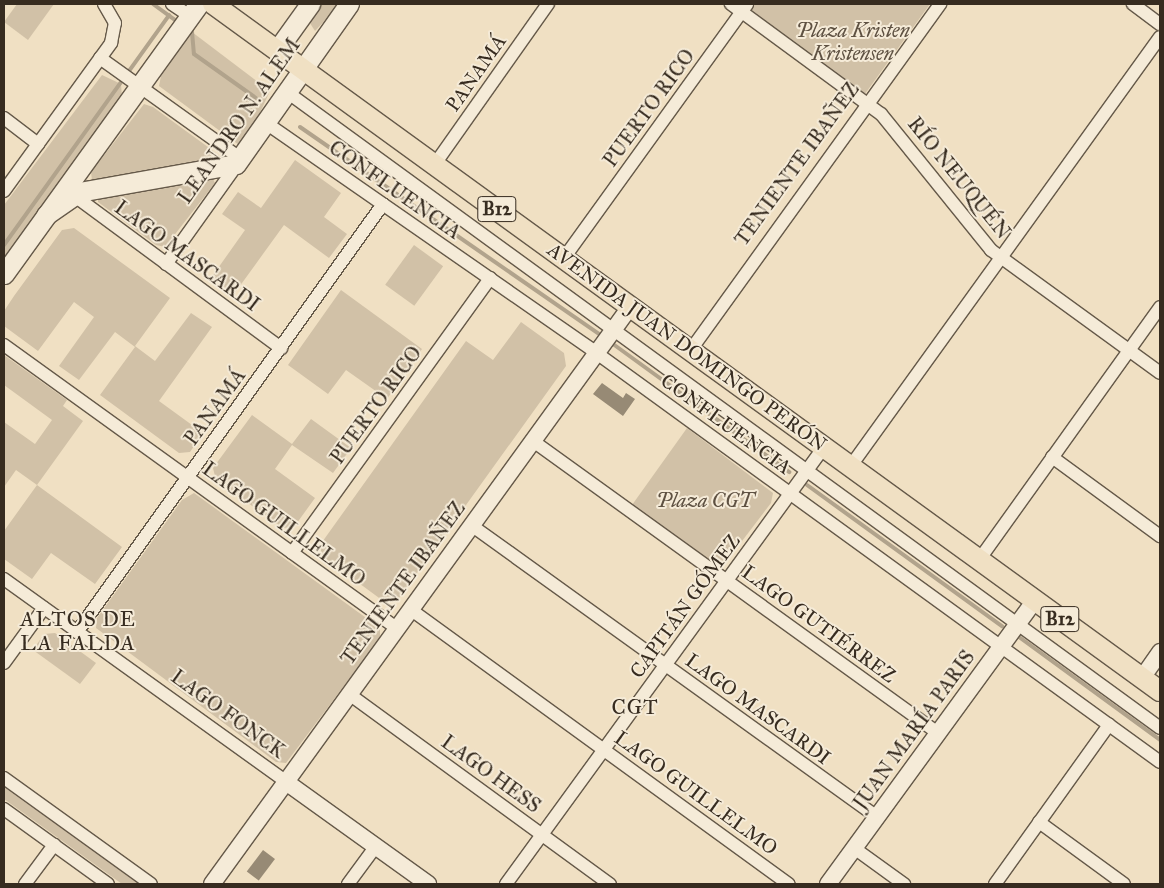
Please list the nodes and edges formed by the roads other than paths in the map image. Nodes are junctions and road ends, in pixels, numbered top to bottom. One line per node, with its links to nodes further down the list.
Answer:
1 (104, 4): 15 (street)
2 (172, 4): 9 (street)
3 (213, 4): 14 (main road, AVENIDA JUAN DOMINGO PERÓN / B12)
4 (349, 4): 12 (main road, LEANDRO N. ALEM)
5 (548, 4): 24 (street, PANAMÁ)
6 (940, 4): 19 (street, TENIENTE IBAÑEZ)
7 (1133, 4): 11 (street)
8 (740, 6): 19 (street, RÍO NEUQUÉN); 30 (street, PUERTO RICO)
9 (194, 10): 17 (main road)
10 (306, 10): 12 (main road); 14 (main road, LEANDRO N. ALEM)
11 (1160, 24)
12 (327, 34): 16 (main road, LEANDRO N. ALEM)
13 (1160, 37): 29 (street)
14 (277, 50): 16 (main road, AVENIDA JUAN DOMINGO PERÓN / B12)
15 (100, 58): 17 (street); 22 (street)
16 (303, 68): 18 (main road, LEANDRO N. ALEM); 24 (main road, AVENIDA JUAN DOMINGO PERÓN / B12)
17 (130, 80): 23 (street); 28 (main road)
18 (286, 92): 21 (main road, LEANDRO N. ALEM); 36 (street)
19 (867, 102): 29 (street, RÍO NEUQUÉN); 39 (street, TENIENTE IBAÑEZ)
20 (4, 118): 22 (street)
21 (266, 122): 23 (main road, LEANDRO N. ALEM); 27 (street, CONFLUENCIA)
22 (38, 144): 25 (street)
23 (241, 159): 26 (main road); 31 (street, LEANDRO N. ALEM)
24 (435, 164): 30 (main road, AVENIDA JUAN DOMINGO PERÓN / B12)
25 (4, 191)
26 (72, 194): 28 (main road); 31 (street, LAGO MASCARDI)
27 (383, 204): 33 (street, CONFLUENCIA); 38 (street, PANAMÁ)
28 (46, 215): 32 (main road)
29 (1000, 257): 40 (street, RÍO NEUQUÉN); 46 (street)
30 (564, 258): 34 (main road, AVENIDA JUAN DOMINGO PERÓN / B12)
31 (166, 264): 38 (street, LAGO MASCARDI)
32 (4, 274)
33 (490, 278): 41 (street, CONFLUENCIA); 52 (street, PUERTO RICO)
34 (630, 307): 36 (street, TENIENTE IBAÑEZ); 39 (main road, AVENIDA JUAN DOMINGO PERÓN / B12)
35 (1160, 307): 40 (street)
36 (612, 331): 41 (street, TENIENTE IBAÑEZ); 47 (street)
37 (4, 345): 48 (street, LAGO GUILLELMO)
38 (281, 348): 48 (street, PANAMÁ)
39 (690, 351): 44 (main road, AVENIDA JUAN DOMINGO PERÓN / B12)
40 (1129, 351): 42 (street, RÍO NEUQUÉN); 45 (street)
41 (596, 352): 43 (street, TENIENTE IBAÑEZ); 49 (street, CONFLUENCIA)
42 (1160, 374)
43 (533, 441): 50 (street, TENIENTE IBAÑEZ); 55 (street, LAGO GUTIÉRREZ)
44 (824, 447): 46 (main road, AVENIDA JUAN DOMINGO PERÓN / B12); 47 (street, CAPITÁN GÓMEZ)
45 (1052, 457): 51 (street); 53 (street)
46 (850, 466): 53 (main road, AVENIDA JUAN DOMINGO PERÓN / B12)
47 (806, 471): 49 (street, CAPITÁN GÓMEZ); 59 (street)
48 (188, 478): 52 (street, LAGO GUILLELMO); 61 (street, PANAMÁ)
49 (790, 493): 55 (street, CAPITÁN GÓMEZ); 62 (street, CONFLUENCIA)
50 (471, 525): 58 (street, TENIENTE IBAÑEZ); 65 (street, LAGO MASCARDI)
51 (1160, 536)
52 (292, 553): 60 (street, LAGO GUILLELMO)
53 (979, 560): 56 (main road, AVENIDA JUAN DOMINGO PERÓN / B12)
54 (4, 579): 57 (street, LAGO FONCK)
55 (726, 581): 65 (street, CAPITÁN GÓMEZ); 71 (street, LAGO GUTIÉRREZ)
56 (1034, 600): 59 (street, JUAN MARÍA PARIS); 66 (main road, AVENIDA JUAN DOMINGO PERÓN / B12)
57 (44, 608): 61 (street, LAGO FONCK); 64 (street)
58 (410, 609): 60 (street, TENIENTE IBAÑEZ); 72 (street, LAGO GUILLELMO)
59 (1017, 624): 62 (street, JUAN MARÍA PARIS); 70 (street)
60 (397, 628): 68 (street, TENIENTE IBAÑEZ)
61 (77, 632): 75 (street, LAGO FONCK)
62 (1001, 646): 69 (street, CONFLUENCIA); 71 (street, JUAN MARÍA PARIS)
63 (1160, 652): 66 (street)
64 (4, 663)
65 (665, 665): 72 (street, CAPITÁN GÓMEZ); 77 (street, LAGO MASCARDI)
66 (1142, 678): 67 (main road, AVENIDA JUAN DOMINGO PERÓN / B12)
67 (1160, 691)
68 (349, 694): 75 (street, TENIENTE IBAÑEZ); 79 (street, LAGO HESS)
69 (1109, 725): 73 (street, CONFLUENCIA); 78 (street)
70 (1160, 728)
71 (938, 733): 77 (street, JUAN MARÍA PARIS)
72 (604, 750): 79 (street, CAPITÁN GÓMEZ); 91 (street, LAGO GUILLELMO)
73 (1160, 762)
74 (4, 778): 85 (street)
75 (286, 782): 81 (street, LAGO FONCK); 86 (street, TENIENTE IBAÑEZ)
76 (4, 809): 80 (street)
77 (877, 817): 82 (street, JUAN MARÍA PARIS)
78 (1039, 822): 94 (street); 95 (street)
79 (542, 834): 89 (street, CAPITÁN GÓMEZ); 90 (street, LAGO HESS)
80 (54, 845): 83 (street); 84 (street)
81 (376, 846): 87 (street); 88 (street, LAGO FONCK)
82 (854, 848): 92 (street, JUAN MARÍA PARIS); 93 (street)
83 (25, 884)
84 (108, 884)
85 (151, 884)
86 (212, 884)
87 (348, 884)
88 (428, 884)
89 (506, 884)
90 (610, 884)
91 (789, 884)
92 (828, 884)
93 (904, 884)
94 (994, 884)
95 (1124, 884)

